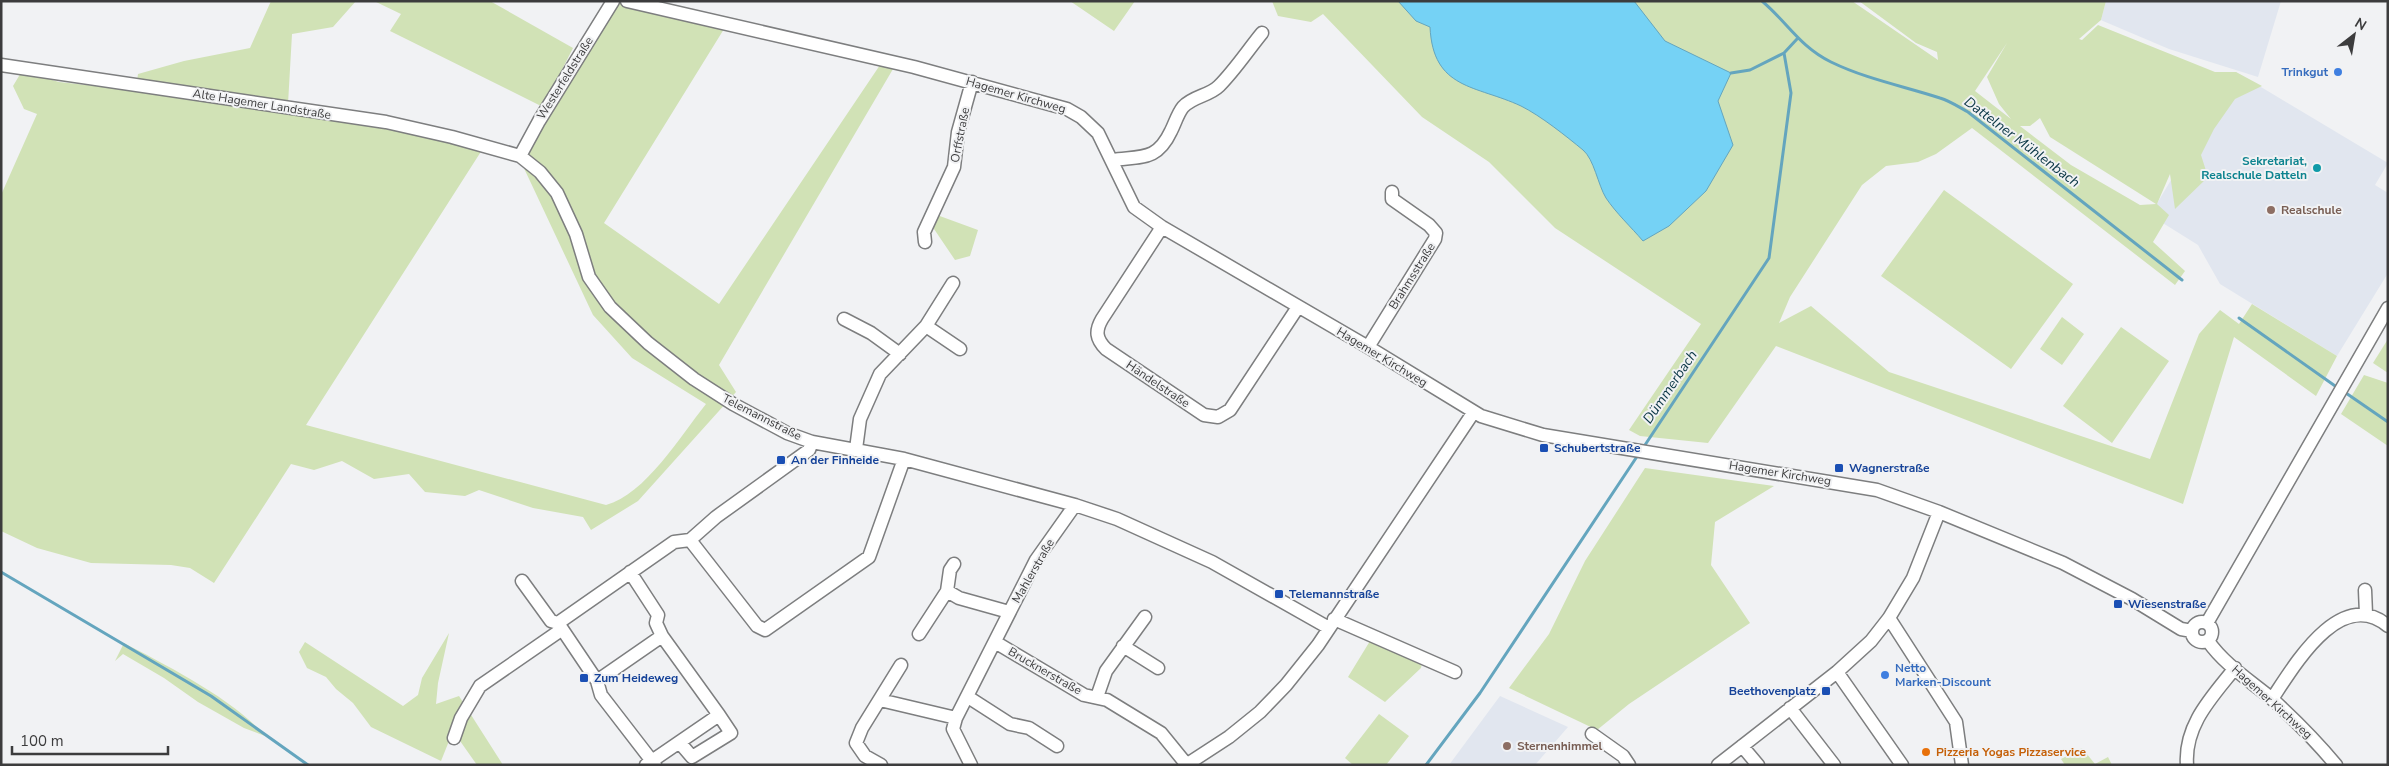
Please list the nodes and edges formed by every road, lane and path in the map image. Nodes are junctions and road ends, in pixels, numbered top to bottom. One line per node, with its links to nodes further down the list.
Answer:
1 (613, 1): 6 (street, Westerfeldstraße)
2 (627, 1): 5 (street, Hagemer Kirchweg)
3 (1262, 32): 7 (street)
4 (1, 65): 6 (street, Alte Hagemer Landstraße)
5 (972, 82): 7 (street, Hagemer Kirchweg); 10 (street, Orffstraße)
6 (520, 156): 20 (street, Telemannstraße)
7 (1112, 160): 9 (street, Hagemer Kirchweg)
8 (1392, 192): 16 (street, Brahmsstraße)
9 (1162, 227): 12 (street, Hagemer Kirchweg); 12 (street, Händelstraße)
10 (925, 242)
11 (953, 283): 15 (street)
12 (1298, 307): 16 (street, Hagemer Kirchweg)
13 (2388, 308): 35 (street)
14 (844, 319): 18 (street)
15 (926, 326): 17 (street); 18 (street)
16 (1368, 346): 19 (street, Hagemer Kirchweg)
17 (960, 348)
18 (900, 354): 21 (street)
19 (1473, 412): 24 (street, Hagemer Kirchweg); 36 (street)
20 (812, 442): 21 (street, Telemannstraße); 25 (street)
21 (856, 449): 22 (street, Telemannstraße)
22 (904, 459): 23 (street, Telemannstraße); 25 (street)
23 (1075, 505): 31 (street, Mahlerstraße); 36 (street, Telemannstraße)
24 (1939, 512): 34 (street); 39 (street, Hagemer Kirchweg)
25 (690, 540): 27 (street)
26 (954, 564): 30 (street)
27 (630, 572): 37 (street); 41 (street)
28 (522, 582): 37 (street)
29 (2365, 590): 32 (street)
30 (947, 591): 31 (street, Mahlerstraße); 40 (street)
31 (1009, 612): 43 (street, Mahlerstraße)
32 (2366, 614): 38 (street); 53 (street)
33 (1145, 617): 44 (street, Brucknerstraße)
34 (1889, 618): 49 (street); 72 (street)
35 (2207, 623): 39 (street); 42 (street)
36 (1331, 624): 48 (street); 66 (street)
37 (559, 626): 50 (street); 59 (street)
38 (2388, 626)
39 (2192, 631): 42 (street, Hagemer Kirchweg)
40 (920, 634)
41 (662, 636): 50 (street); 56 (street)
42 (2208, 641): 47 (street, Hagemer Kirchweg)
43 (995, 642): 51 (street, Mahlerstraße); 52 (street, Brucknerstraße)
44 (1123, 646): 46 (street); 52 (street, Brucknerstraße)
45 (901, 665): 54 (street)
46 (1158, 668)
47 (2235, 668): 53 (street, Hagemer Kirchweg); 73 (street)
48 (1455, 672)
49 (1837, 672): 55 (street); 71 (street)
50 (597, 681): 63 (street)
51 (968, 697): 57 (street, Mahlerstraße); 61 (street)
52 (1097, 697): 66 (street, Brucknerstraße)
53 (2272, 699): 74 (street, Hagemer Kirchweg)
54 (880, 700): 57 (street); 64 (street)
55 (1790, 708): 62 (street); 70 (street)
56 (719, 715): 60 (street); 60 (street)
57 (956, 718): 65 (street)
58 (1592, 734): 67 (street)
59 (454, 738)
60 (680, 743): 63 (street)
61 (1057, 746)
62 (1742, 746): 68 (street); 69 (street)
63 (651, 763)
64 (881, 765)
65 (971, 765)
66 (1187, 765)
67 (1629, 765)
68 (1718, 765)
69 (1758, 765)
70 (1834, 765)
71 (1902, 765)
72 (1962, 765)
73 (2187, 765)
74 (2336, 765)

